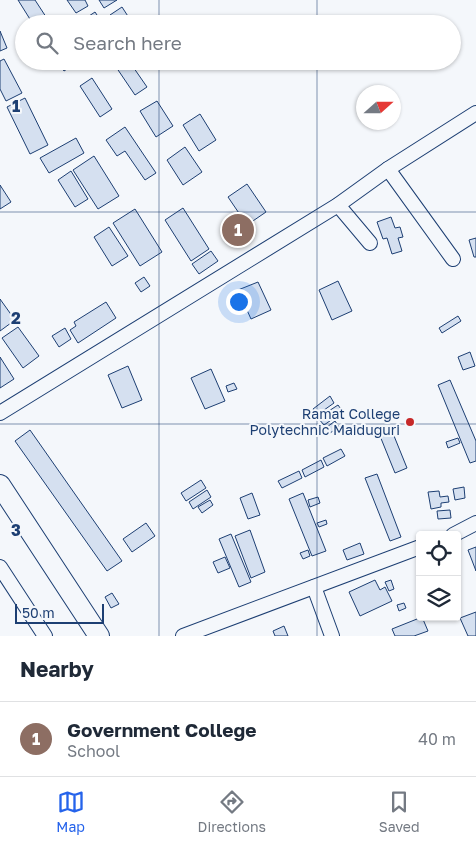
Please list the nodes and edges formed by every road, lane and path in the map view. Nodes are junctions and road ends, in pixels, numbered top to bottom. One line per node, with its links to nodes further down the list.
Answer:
1 (476, 113): 2 (street)
2 (388, 169): 3 (street); 5 (street)
3 (338, 205): 4 (street); 6 (street)
4 (370, 243)
5 (453, 259)
6 (0, 413)
7 (0, 485): 16 (highway)
8 (0, 508): 15 (highway)
9 (476, 523): 10 (street)
10 (461, 531)
11 (416, 548): 13 (street)
12 (0, 567): 14 (street)
13 (314, 586): 17 (street); 18 (street)
14 (45, 636)
15 (84, 636)
16 (99, 636)
17 (183, 636)
18 (332, 636)

